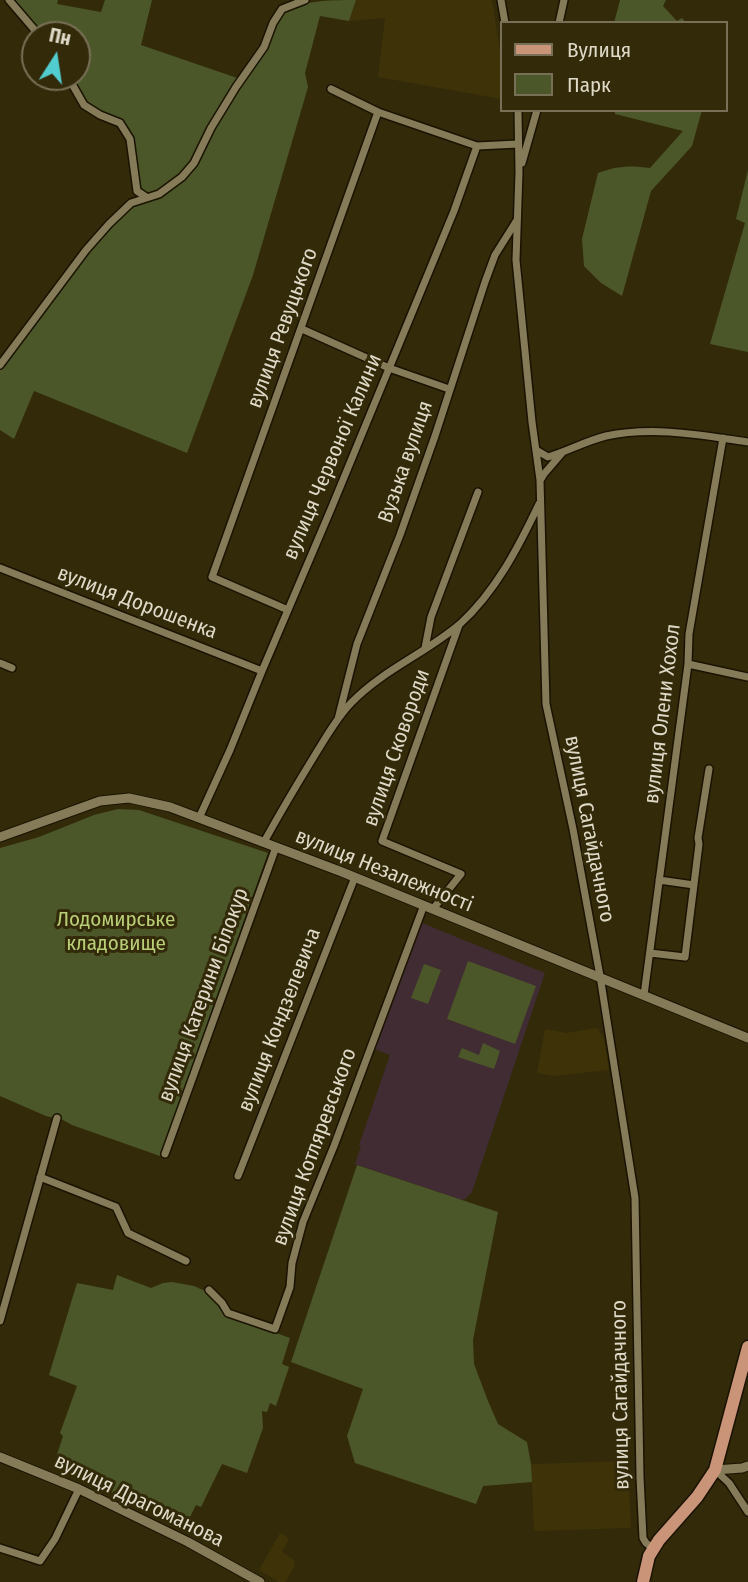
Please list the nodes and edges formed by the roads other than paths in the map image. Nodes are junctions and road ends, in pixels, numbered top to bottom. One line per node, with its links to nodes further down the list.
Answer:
1 (9, 0): 5 (street)
2 (305, 0): 17 (street)
3 (501, 0): 6 (street)
4 (565, 0): 7 (street)
5 (27, 21)
6 (505, 21)
7 (560, 21)
8 (331, 89): 10 (street)
9 (76, 91): 17 (street)
10 (378, 112): 15 (street); 19 (street, вулиця Ревуцького)
11 (518, 112): 13 (street); 14 (street, вулиця Сагайдачного)
12 (536, 112): 13 (street)
13 (534, 120): 16 (street)
14 (518, 144): 15 (street); 16 (street, вулиця Сагайдачного)
15 (477, 146): 21 (street, вулиця Червоної Калини)
16 (519, 172): 18 (street, вулиця Сагайдачного)
17 (146, 197): 20 (street)
18 (518, 220): 22 (street, Вузька вулиця); 25 (street, вулиця Сагайдачного)
19 (302, 329): 21 (street); 31 (street, вулиця Ревуцького)
20 (0, 365)
21 (389, 368): 22 (street); 31 (street, вулиця Червоної Калини)
22 (449, 388): 39 (street, Вузька вулиця)
23 (723, 438): 24 (street); 26 (street); 35 (street, вулиця Олени Хохол)
24 (748, 442)
25 (536, 450): 26 (street); 27 (street, вулиця Сагайдачного)
26 (563, 453): 27 (street)
27 (540, 480): 29 (street, вулиця Сагайдачного)
28 (478, 492): 33 (street)
29 (540, 502): 32 (street); 50 (street, вулиця Сагайдачного)
30 (0, 568): 37 (street, вулиця Дорошенка)
31 (288, 610): 37 (street, вулиця Червоної Калини)
32 (460, 624): 33 (street); 48 (street, вулиця Сковороди)
33 (425, 649): 39 (street)
34 (0, 663): 36 (street)
35 (688, 664): 38 (street); 46 (street, вулиця Олени Хохол)
36 (12, 668)
37 (262, 671): 41 (street, вулиця Червоної Калини)
38 (748, 677)
39 (338, 719): 43 (street)
40 (709, 769): 47 (street)
41 (199, 818): 42 (street, вулиця Незалежності); 43 (street, вулиця Незалежності)
42 (0, 837)
43 (264, 842): 44 (street, вулиця Незалежності)
44 (276, 847): 45 (street, вулиця Незалежності); 54 (street, вулиця Катерини Білокур)
45 (355, 877): 48 (street, вулиця Незалежності); 55 (street, вулиця Кондзелевича)
46 (659, 880): 47 (street); 49 (street, вулиця Олени Хохол)
47 (694, 885): 49 (street)
48 (428, 907): 50 (street, вулиця Незалежності); 58 (street, вулиця Котляревського)
49 (650, 953): 51 (street, вулиця Олени Хохол)
50 (600, 976): 51 (street, вулиця Незалежності); 67 (street, вулиця Сагайдачного)
51 (644, 995): 52 (street, вулиця Незалежності)
52 (748, 1038)
53 (57, 1118): 56 (street)
54 (165, 1154)
55 (238, 1176)
56 (40, 1177): 57 (street); 59 (street)
57 (187, 1261)
58 (209, 1290)
59 (0, 1321)
60 (748, 1347): 63 (main road)
61 (0, 1457): 64 (street, вулиця Драгоманова)
62 (748, 1466): 63 (street)
63 (715, 1470): 65 (street); 67 (main road)
64 (79, 1489): 66 (street); 68 (street, вулиця Драгоманова)
65 (748, 1512)
66 (0, 1548)
67 (654, 1549): 69 (main road)
68 (260, 1582)
69 (643, 1582)

